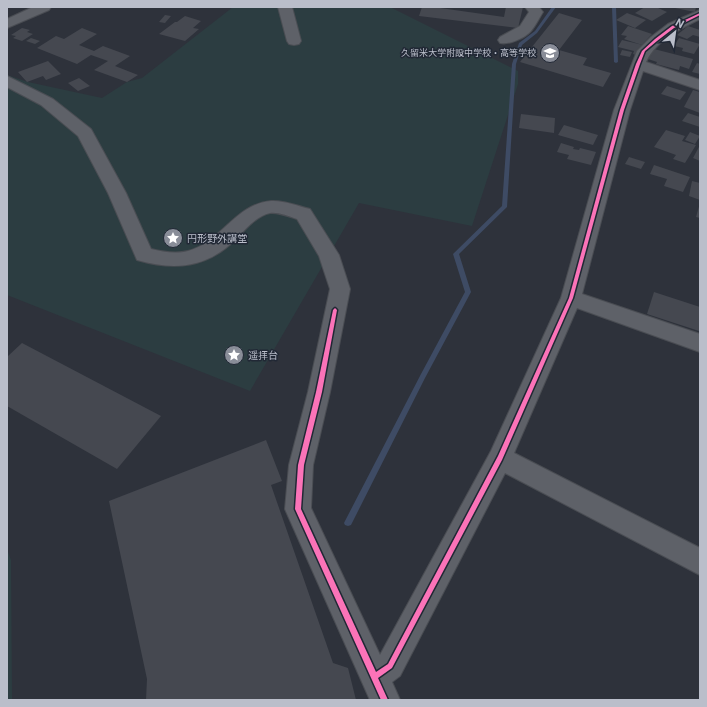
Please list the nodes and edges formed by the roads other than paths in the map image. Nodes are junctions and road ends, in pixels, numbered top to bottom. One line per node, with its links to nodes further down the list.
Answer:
1 (44, 7): 5 (street)
2 (285, 7): 7 (street)
3 (532, 7): 6 (street)
4 (700, 15): 8 (street)
5 (7, 24)
6 (506, 40)
7 (294, 41)
8 (638, 64): 10 (street); 11 (street)
9 (7, 82): 15 (street)
10 (700, 84)
11 (570, 298): 12 (street); 13 (street)
12 (700, 343)
13 (500, 458): 14 (street); 15 (street)
14 (700, 562)
15 (380, 688)

